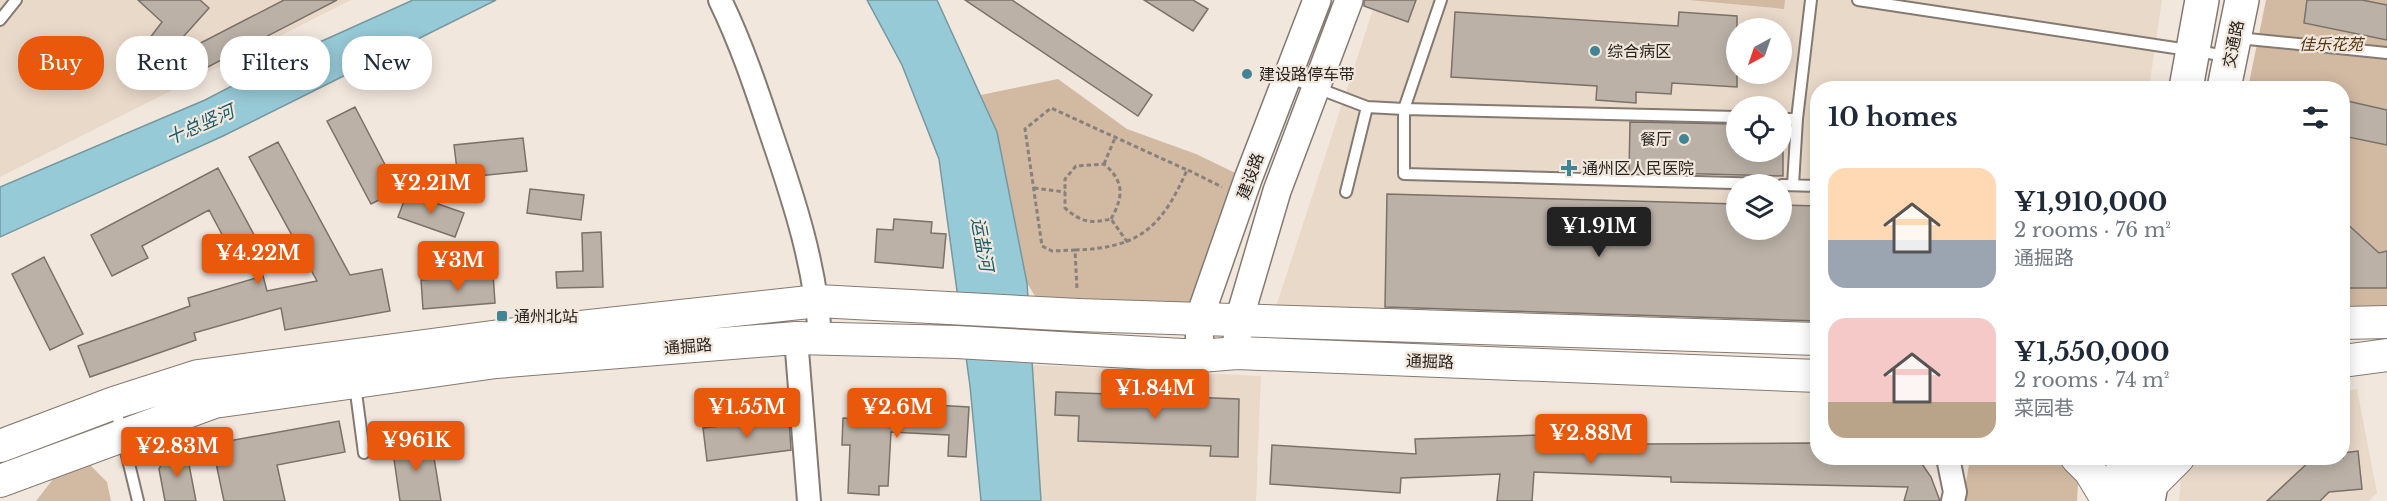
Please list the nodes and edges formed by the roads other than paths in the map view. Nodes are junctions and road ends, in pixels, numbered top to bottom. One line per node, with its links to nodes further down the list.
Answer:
1 (16, 0): 10 (lane)
2 (720, 0): 26 (street)
3 (1317, 0): 13 (street, 建设路)
4 (1349, 0): 28 (street, 建设路)
5 (1441, 0): 17 (lane)
6 (1811, 0): 20 (lane)
7 (1858, 0): 11 (lane)
8 (2202, 0): 14 (main road)
9 (2242, 0): 11 (main road, 交通路)
10 (0, 20)
11 (2231, 47): 12 (lane); 15 (main road, 交通路)
12 (2387, 53)
13 (1287, 77): 16 (lane); 27 (street, 建设路)
14 (2187, 81)
15 (2225, 81)
16 (1367, 107): 17 (lane); 25 (lane)
17 (1404, 109): 18 (lane); 22 (lane)
18 (1726, 117)
19 (1792, 119): 20 (lane)
20 (1797, 119): 21 (lane)
21 (1790, 174)
22 (1726, 183)
23 (1792, 185): 24 (lane)
24 (1810, 186)
25 (1346, 192)
26 (818, 301): 27 (main road, 通掘路); 31 (street); 39 (main road, 通掘路)
27 (1199, 319): 28 (main road); 35 (street, 建设路)
28 (1239, 320): 32 (main road); 33 (street, 建设路)
29 (2387, 322): 30 (main road)
30 (2350, 323)
31 (808, 338): 35 (main road, 通掘路); 38 (main road, 通掘路); 50 (street)
32 (1810, 339)
33 (1237, 353): 35 (main road, 通掘路); 37 (main road, 通掘路)
34 (2387, 355): 36 (main road)
35 (1200, 356)
36 (2350, 360)
37 (1810, 376)
38 (354, 382): 40 (main road, 通掘路); 42 (lane)
39 (114, 403): 40 (lane); 41 (main road, 通掘路)
40 (121, 434): 47 (main road, 通掘路); 49 (lane)
41 (0, 446)
42 (364, 453)
43 (1949, 465): 51 (street)
44 (2084, 465): 52 (main road)
45 (2123, 465): 53 (main road)
46 (2170, 465): 48 (main road)
47 (0, 481)
48 (2152, 481)
49 (138, 501)
50 (809, 501)
51 (1953, 501)
52 (2108, 501)
53 (2118, 501)

